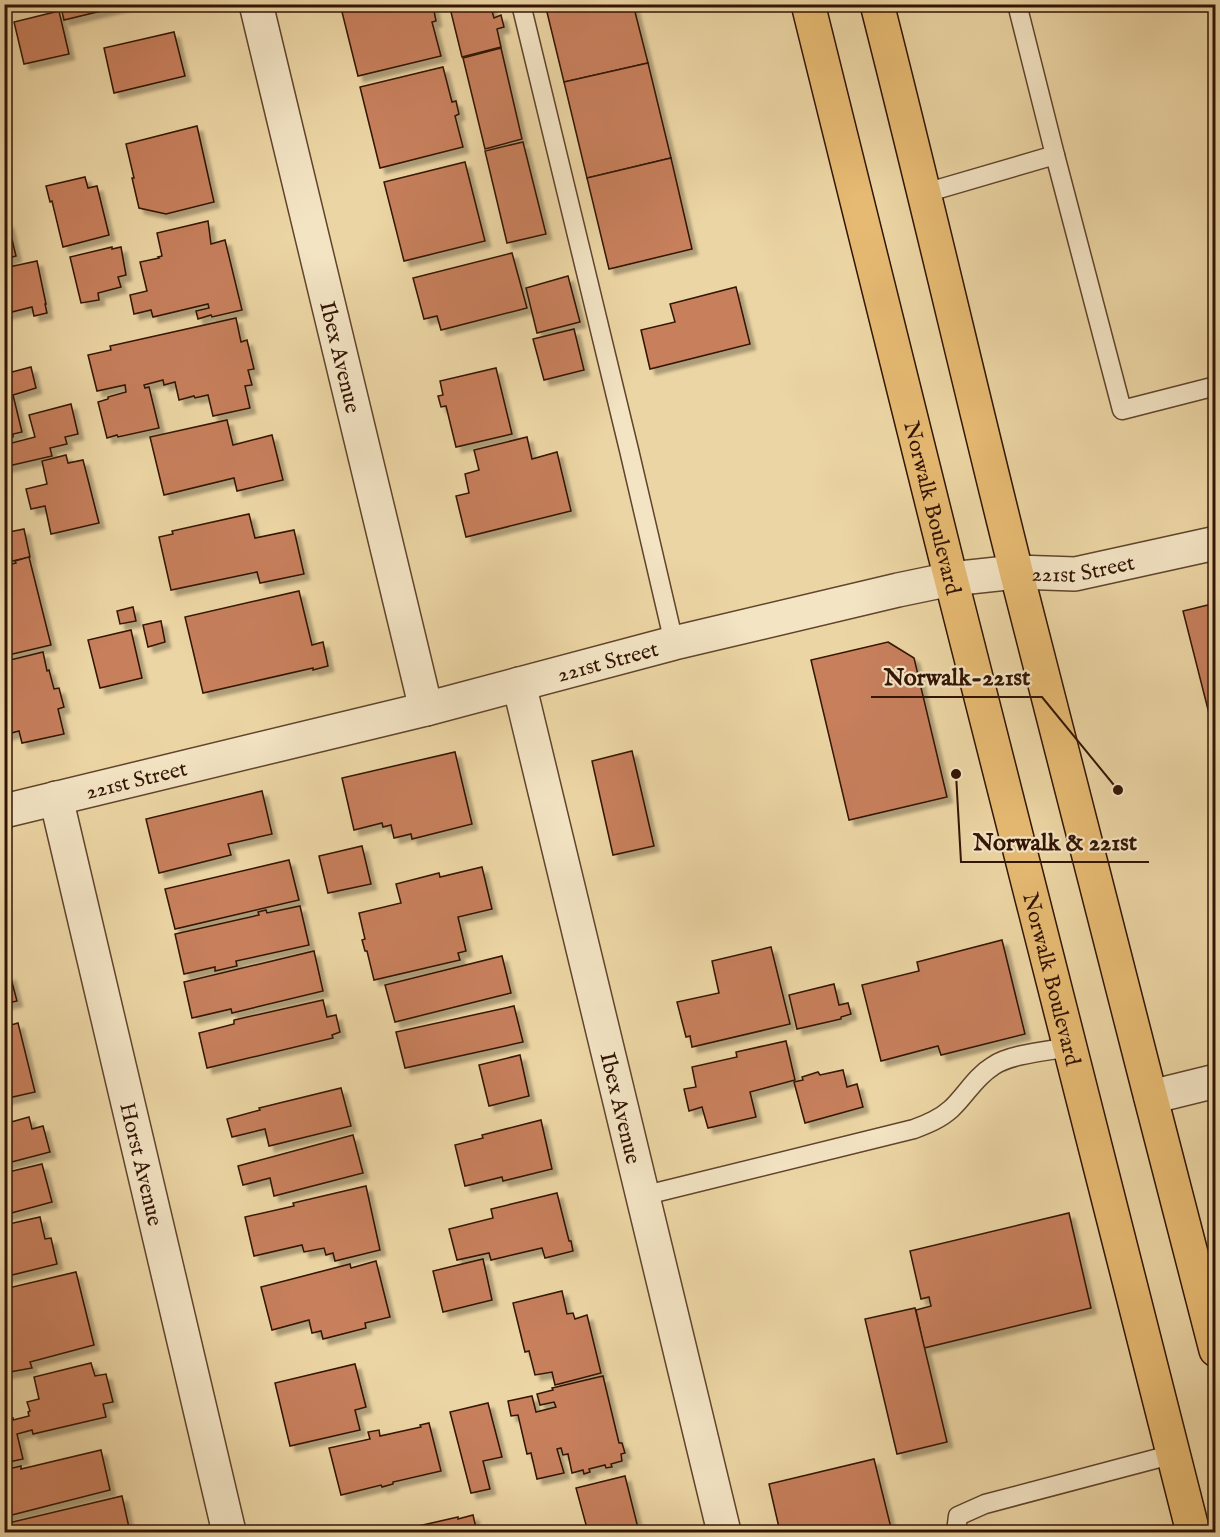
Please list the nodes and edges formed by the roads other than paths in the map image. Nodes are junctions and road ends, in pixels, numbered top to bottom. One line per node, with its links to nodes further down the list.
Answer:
1 (256, 4): 14 (street, Ibex Avenue)
2 (521, 4): 12 (lane)
3 (808, 4): 11 (main road, Norwalk Boulevard)
4 (877, 4): 7 (main road)
5 (1017, 4): 6 (lane)
6 (1055, 155): 7 (lane); 8 (lane)
7 (925, 193): 10 (main road)
8 (1215, 386)
9 (1215, 543): 10 (street, 221st Street)
10 (1016, 572): 11 (street, 221st Street); 19 (main road)
11 (951, 579): 12 (street, 221st Street); 17 (main road, Norwalk Boulevard)
12 (675, 643): 13 (street, 221st Street)
13 (519, 684): 14 (street, 221st Street); 20 (street, Ibex Avenue)
14 (426, 709): 15 (street, 221st Street)
15 (56, 798): 16 (street, 221st Street); 24 (street, Horst Avenue)
16 (4, 811)
17 (1070, 1047): 20 (lane); 23 (main road, Norwalk Boulevard)
18 (1215, 1081): 19 (street)
19 (1151, 1097): 21 (main road)
20 (642, 1196): 25 (street, Ibex Avenue)
21 (1210, 1304): 22 (main road)
22 (1215, 1350)
23 (1173, 1454): 26 (lane); 27 (main road, Norwalk Boulevard)
24 (229, 1533)
25 (724, 1533)
26 (956, 1533)
27 (1194, 1533)

